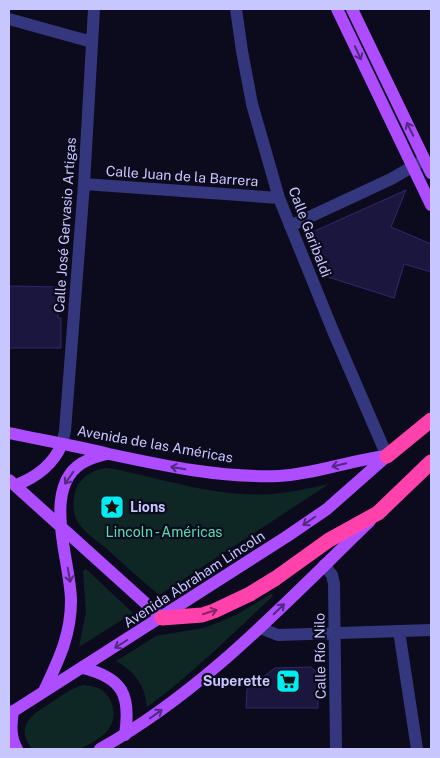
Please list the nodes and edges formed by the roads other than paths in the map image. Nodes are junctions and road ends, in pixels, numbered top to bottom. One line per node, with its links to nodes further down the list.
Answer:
1 (94, 9): 6 (street, Calle José Gervasio Artigas)
2 (236, 9): 11 (street, Calle Garibaldi)
3 (337, 9): 8 (main road, one-way to 8)
4 (352, 9): 7 (main road, one-way to 4)
5 (9, 19): 6 (street)
6 (92, 42): 10 (street, Calle José Gervasio Artigas)
7 (424, 160): 8 (street); 9 (main road)
8 (413, 168): 12 (main road); 13 (street)
9 (431, 173)
10 (84, 184): 11 (street, Calle Juan de la Barrera); 16 (street, Calle José Gervasio Artigas)
11 (279, 198): 13 (street, Calle Garibaldi)
12 (431, 202)
13 (290, 226): 18 (street, Calle Garibaldi)
14 (431, 420): 18 (highway, Avenida de las Américas)
15 (9, 433): 16 (main road, Avenida de las Américas)
16 (62, 444): 17 (main road, Avenida de las Américas); 20 (main road)
17 (109, 454): 18 (main road, Avenida de las Américas, one-way to 17); 22 (main road, one-way to 22)
18 (387, 456): 24 (main road, Avenida Abraham Lincoln, one-way to 24)
19 (431, 462): 21 (highway)
20 (12, 483): 22 (main road)
21 (378, 513): 23 (main road); 24 (highway, one-way to 21)
22 (61, 526): 24 (main road); 30 (main road, one-way to 30)
23 (324, 565): 25 (main road, one-way to 23); 28 (street, Calle Río Nilo)
24 (162, 618): 29 (main road, Avenida Abraham Lincoln, one-way to 29)
25 (260, 628): 28 (street); 32 (main road, one-way to 25)
26 (431, 630): 27 (street)
27 (399, 631): 28 (street); 36 (street)
28 (335, 634): 35 (street, Calle Río Nilo)
29 (83, 668): 30 (main road, Avenida Abraham Lincoln); 32 (main road)
30 (44, 691): 31 (main road, Avenida Abraham Lincoln)
31 (11, 713): 33 (main road)
32 (125, 735): 34 (main road)
33 (17, 749)
34 (100, 749)
35 (336, 749)
36 (417, 749)

